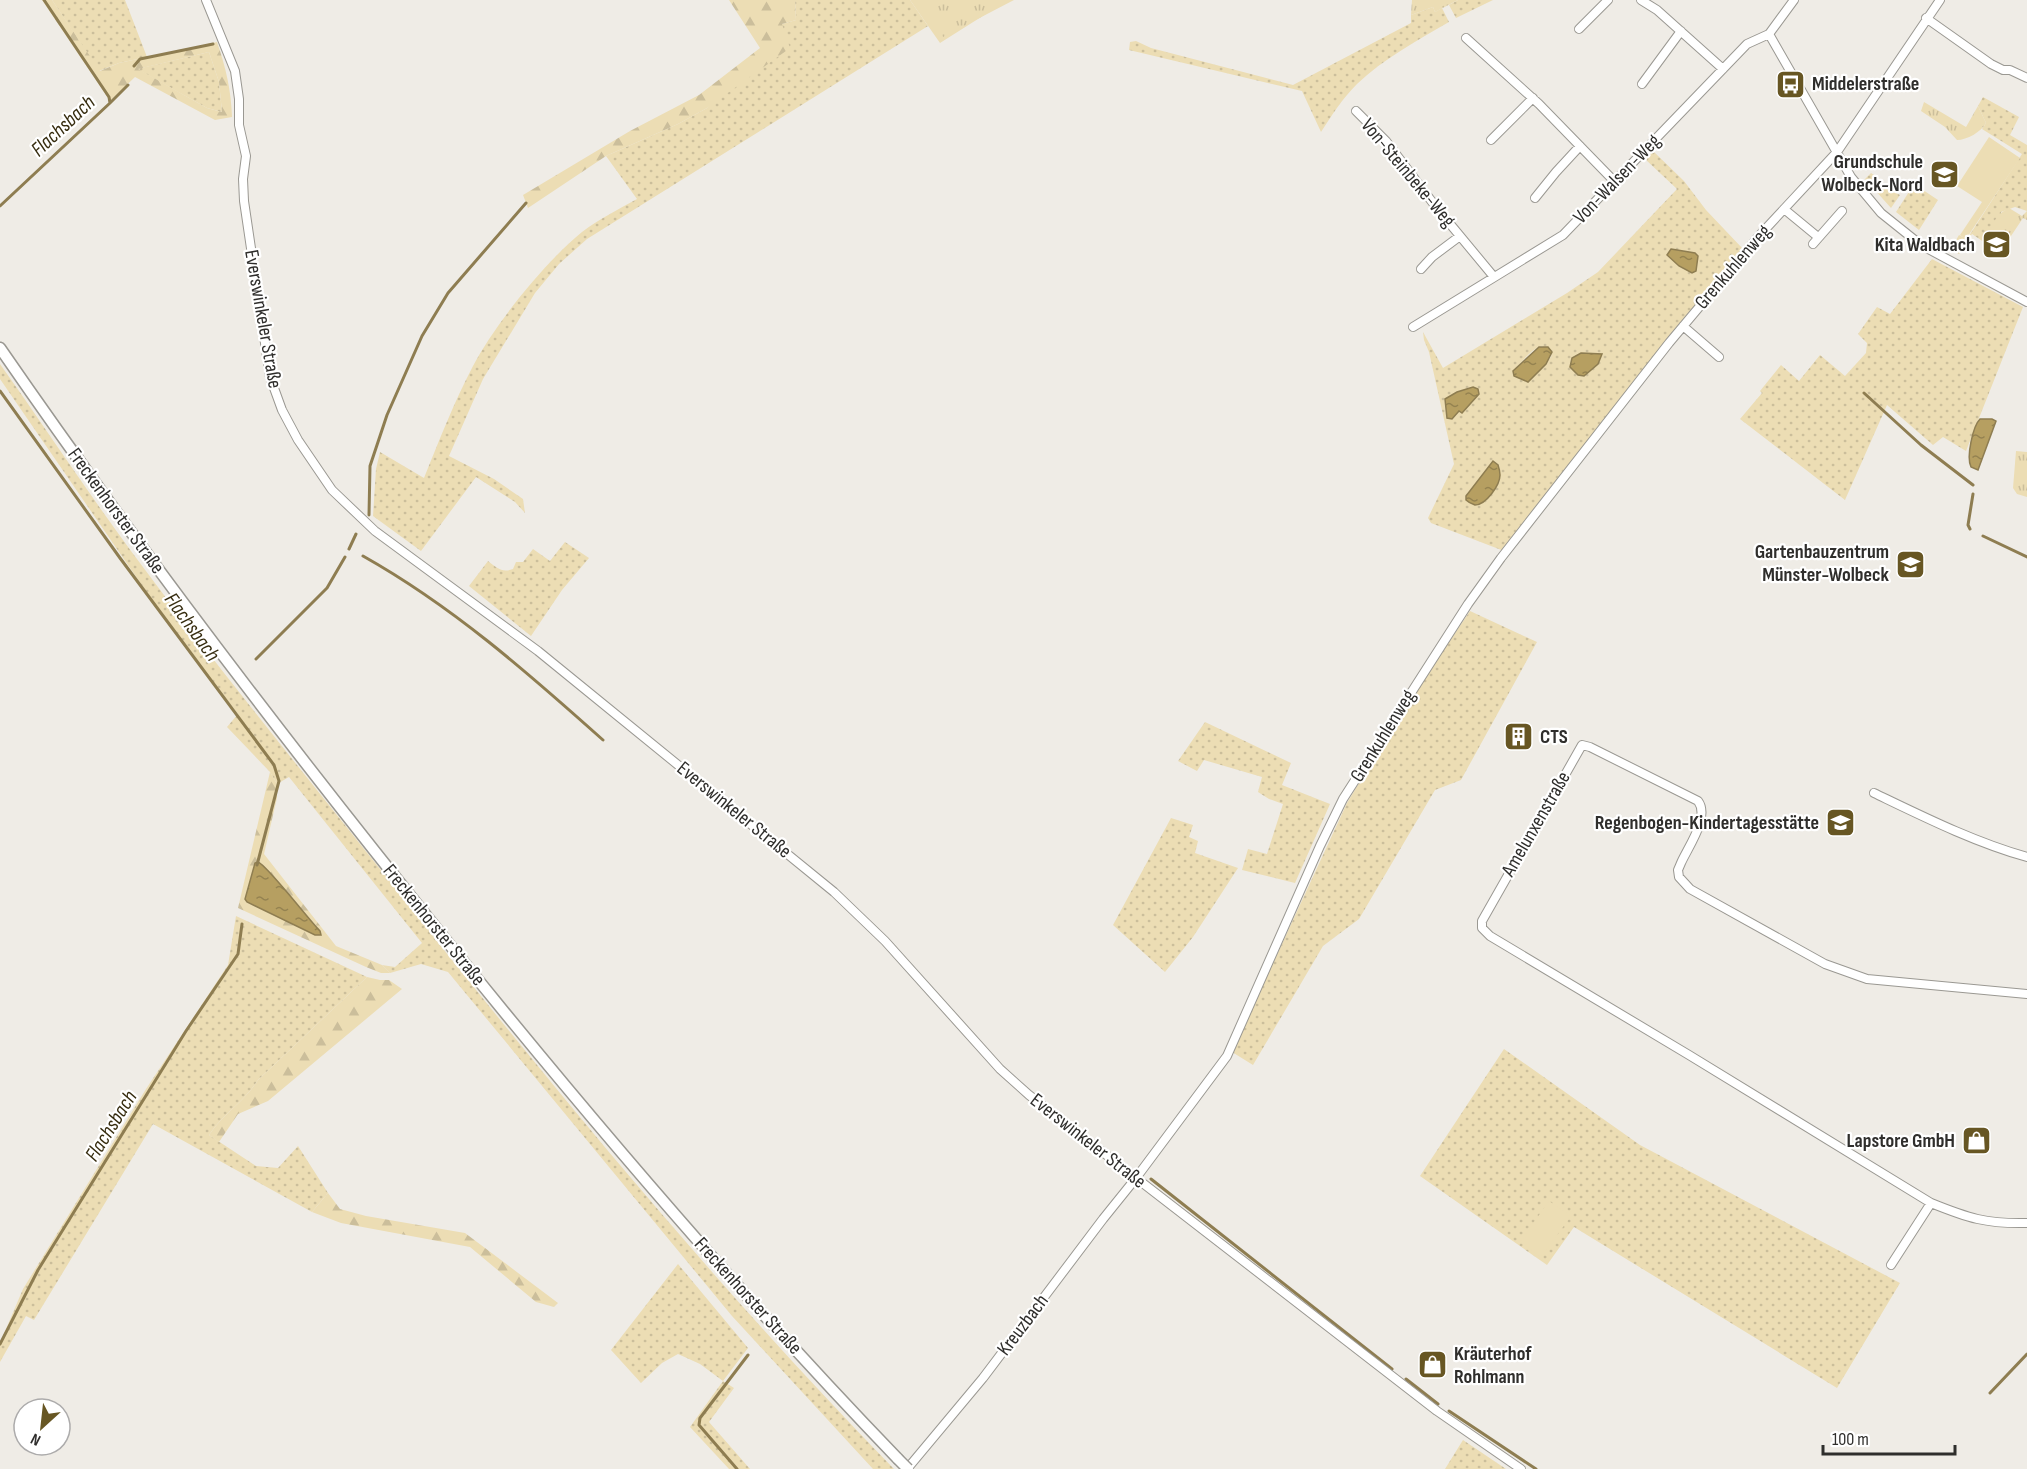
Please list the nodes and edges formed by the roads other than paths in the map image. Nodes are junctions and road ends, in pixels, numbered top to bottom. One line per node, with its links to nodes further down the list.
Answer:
1 (206, 0): 36 (street, Everswinkeler Straße)
2 (1608, 0): 7 (street)
3 (1641, 0): 8 (street)
4 (1794, 0): 9 (street, Von-Walsen-Weg)
5 (1940, 0): 6 (street, Grenkuhlenweg)
6 (1926, 18): 12 (street); 18 (street, Grenkuhlenweg)
7 (1579, 28)
8 (1681, 31): 11 (street); 13 (street)
9 (1769, 34): 11 (street, Von-Walsen-Weg); 18 (street)
10 (1466, 38): 14 (street)
11 (1723, 69): 19 (street, Von-Walsen-Weg)
12 (2027, 78)
13 (1642, 84)
14 (1533, 98): 16 (street); 17 (street)
15 (1356, 111): 23 (street, Von-Steinbeke-Weg)
16 (1491, 140)
17 (1580, 146): 19 (street); 20 (street)
18 (1837, 152): 21 (street, Grenkuhlenweg); 28 (street)
19 (1614, 181): 27 (street, Von-Walsen-Weg)
20 (1535, 198)
21 (1784, 209): 24 (street, Grenkuhlenweg); 29 (street, Grenkuhlenweg)
22 (1842, 212): 24 (street)
23 (1460, 236): 26 (street, Von-Steinbeke-Weg); 27 (street, Von-Steinbeke-Weg)
24 (1818, 237): 25 (street)
25 (1813, 244)
26 (1421, 269)
27 (1494, 277): 30 (street, Von-Walsen-Weg)
28 (2027, 302)
29 (1683, 326): 32 (street, Grenkuhlenweg); 36 (street, Grenkuhlenweg)
30 (1413, 327)
31 (0, 348): 40 (main road, Freckenhorster Straße, bridge)
32 (1719, 357)
33 (1874, 793): 34 (street)
34 (2027, 857)
35 (2027, 994): 37 (street, Amelunxenstraße)
36 (1136, 1178): 40 (street, Kreuzbach); 41 (street, Everswinkeler Straße)
37 (1931, 1203): 38 (street, Amelunxenstraße); 39 (street)
38 (2027, 1223)
39 (1891, 1265)
40 (907, 1469)
41 (1521, 1469)

